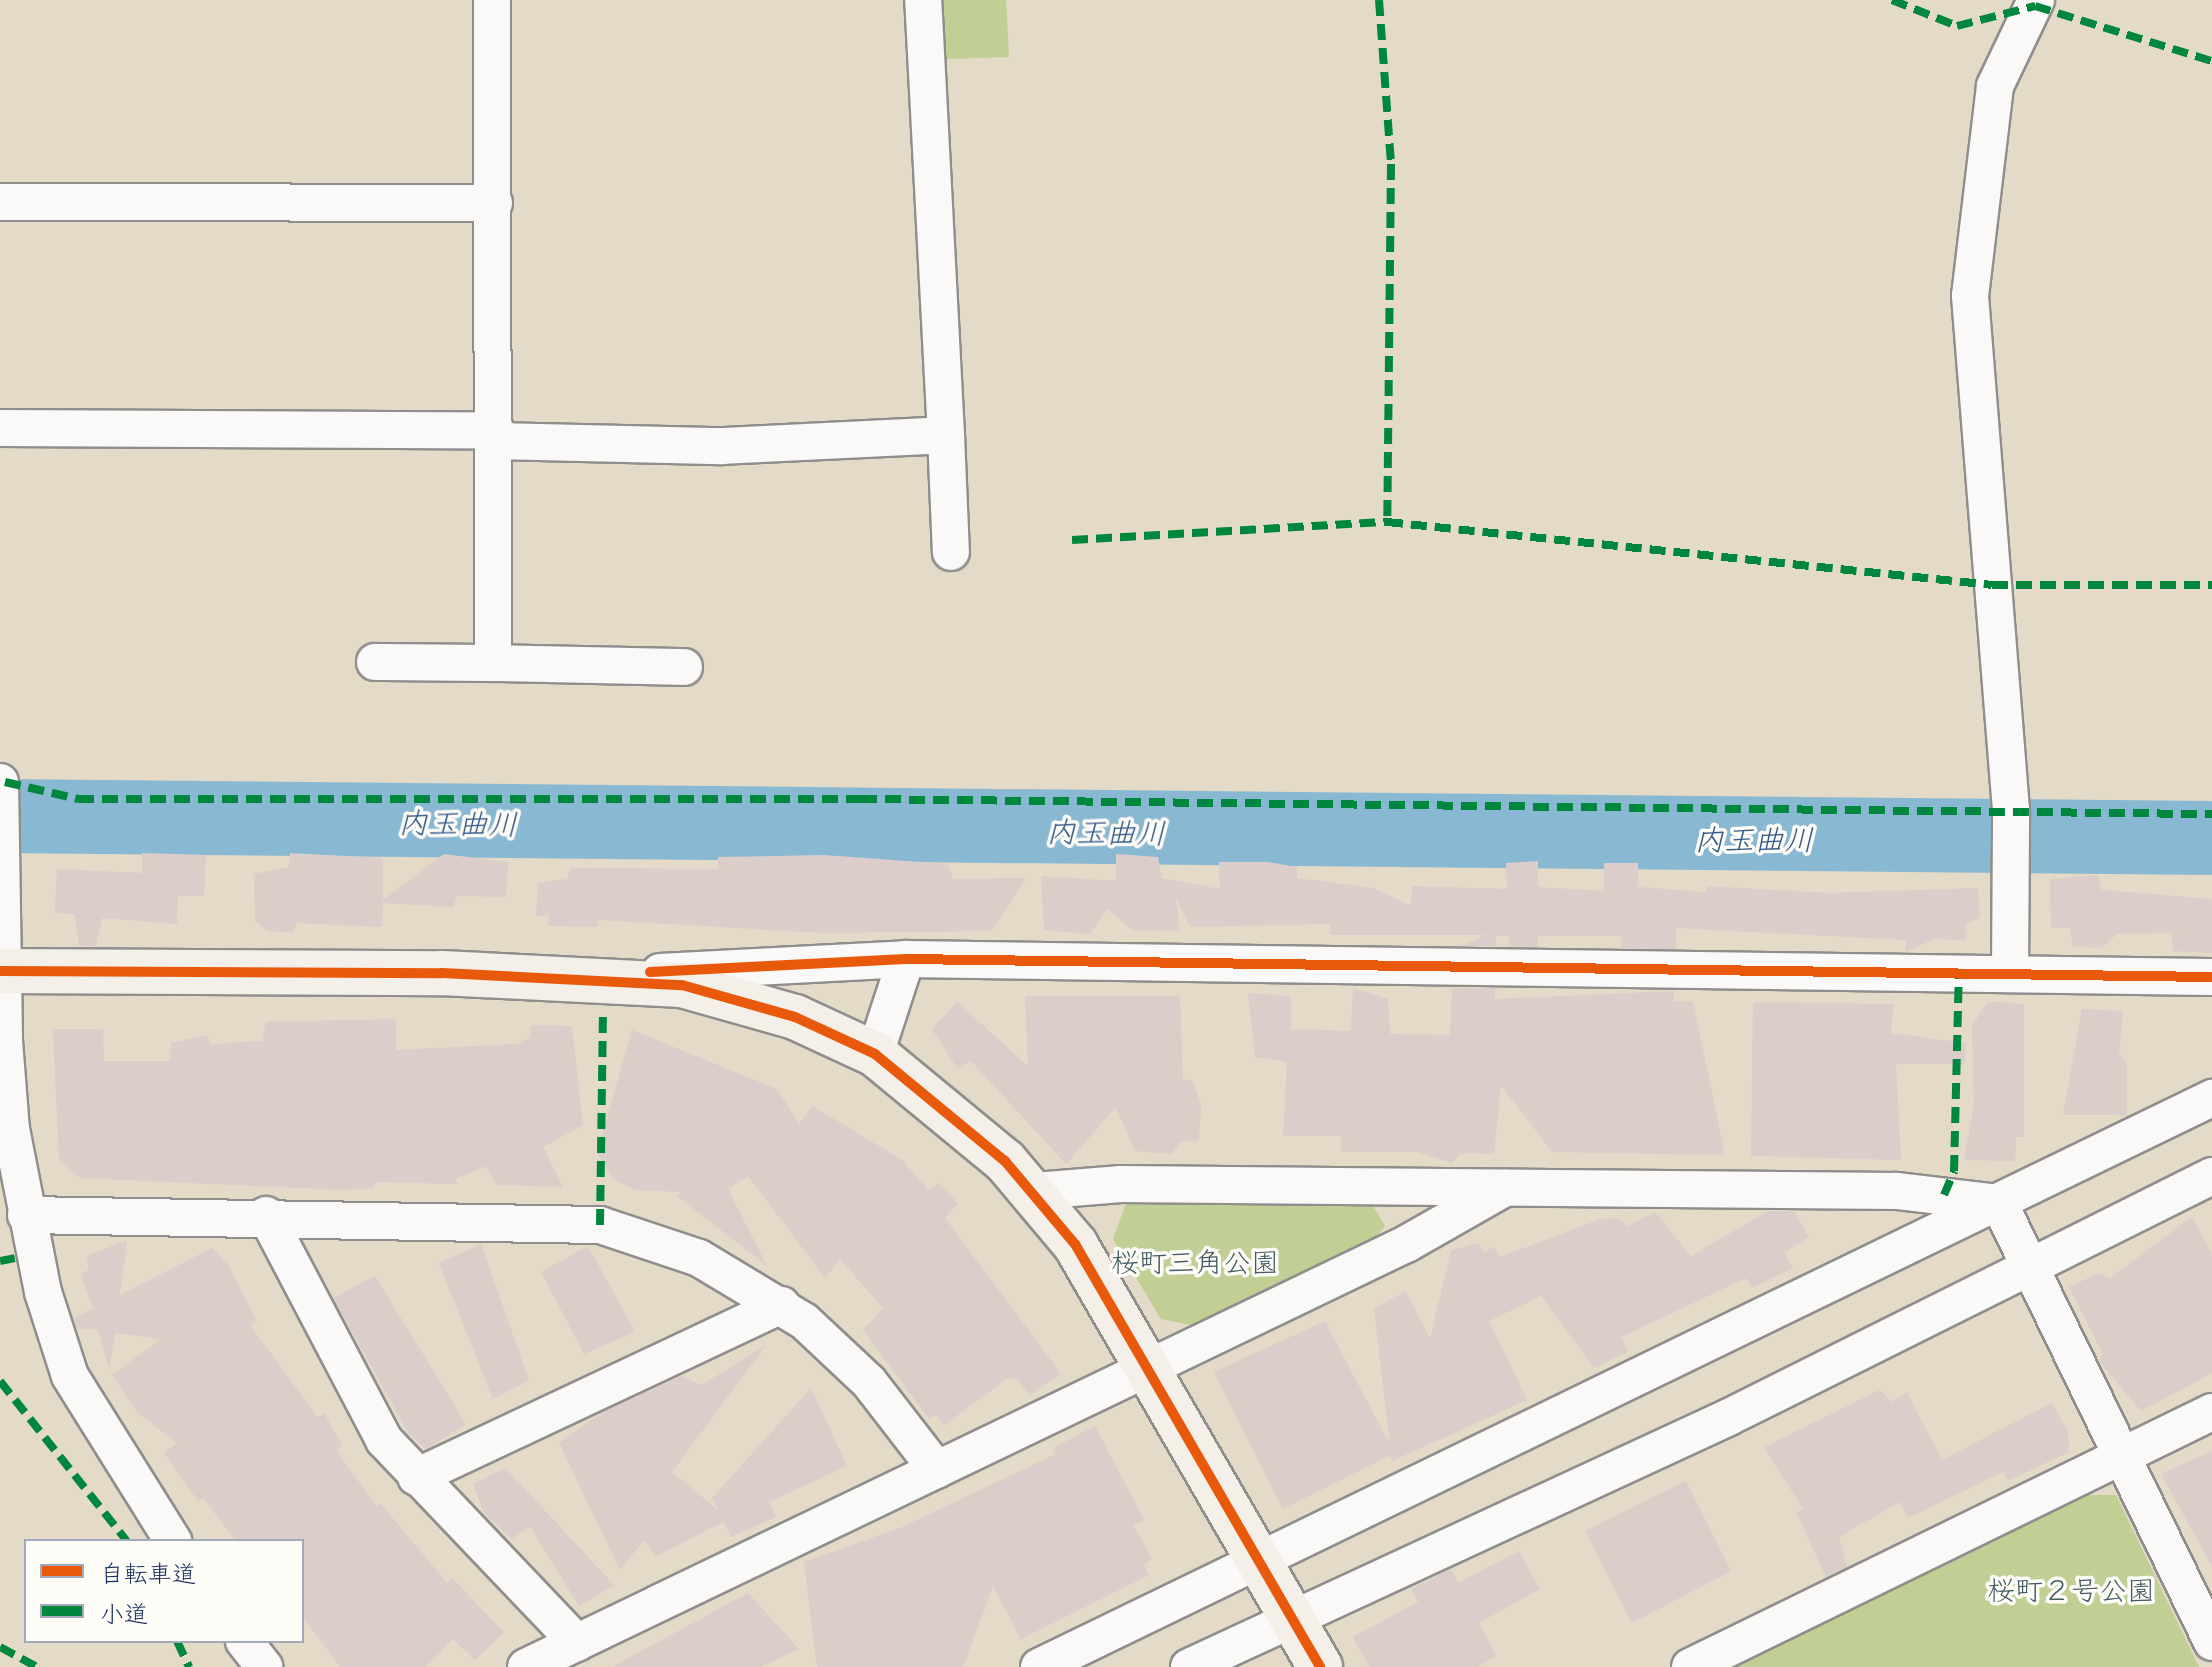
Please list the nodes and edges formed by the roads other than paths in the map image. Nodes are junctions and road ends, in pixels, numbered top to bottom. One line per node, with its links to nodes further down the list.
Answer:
1 (492, 0): 5 (street)
2 (923, 0): 7 (street)
3 (2036, 0): 17 (street)
4 (0, 202): 5 (street)
5 (494, 203): 8 (street)
6 (0, 428): 8 (street)
7 (946, 435): 8 (street); 9 (street)
8 (496, 436): 11 (street)
9 (951, 552)
10 (375, 662): 11 (street)
11 (493, 663): 12 (street)
12 (684, 667)
13 (2, 784): 14 (street)
14 (2, 844): 16 (street)
15 (906, 959): 17 (street); 18 (street); 20 (street)
16 (1, 971): 18 (street); 26 (street)
17 (2010, 971): 19 (street)
18 (583, 976): 20 (street)
19 (2212, 977)
20 (875, 1054): 24 (street)
21 (2212, 1098): 25 (street)
22 (2212, 1176): 28 (street)
23 (1507, 1188): 24 (street); 25 (street); 30 (street)
24 (1035, 1191): 30 (street)
25 (1999, 1203): 28 (street); 36 (street)
26 (26, 1215): 27 (street); 35 (street)
27 (266, 1215): 29 (street); 34 (street)
28 (2028, 1265): 32 (street); 37 (street)
29 (782, 1305): 33 (street); 34 (street)
30 (1151, 1369): 33 (street); 36 (street)
31 (2212, 1412): 32 (street)
32 (2120, 1455): 38 (street); 46 (street)
33 (937, 1470): 40 (street)
34 (416, 1477): 40 (street)
35 (172, 1539)
36 (1261, 1563): 37 (street); 43 (street)
37 (1290, 1620): 44 (street); 45 (street)
38 (2212, 1642)
39 (246, 1643): 41 (street)
40 (577, 1643): 42 (street)
41 (264, 1667)
42 (526, 1667)
43 (1039, 1667)
44 (1189, 1667)
45 (1320, 1667)
46 (1690, 1667)

